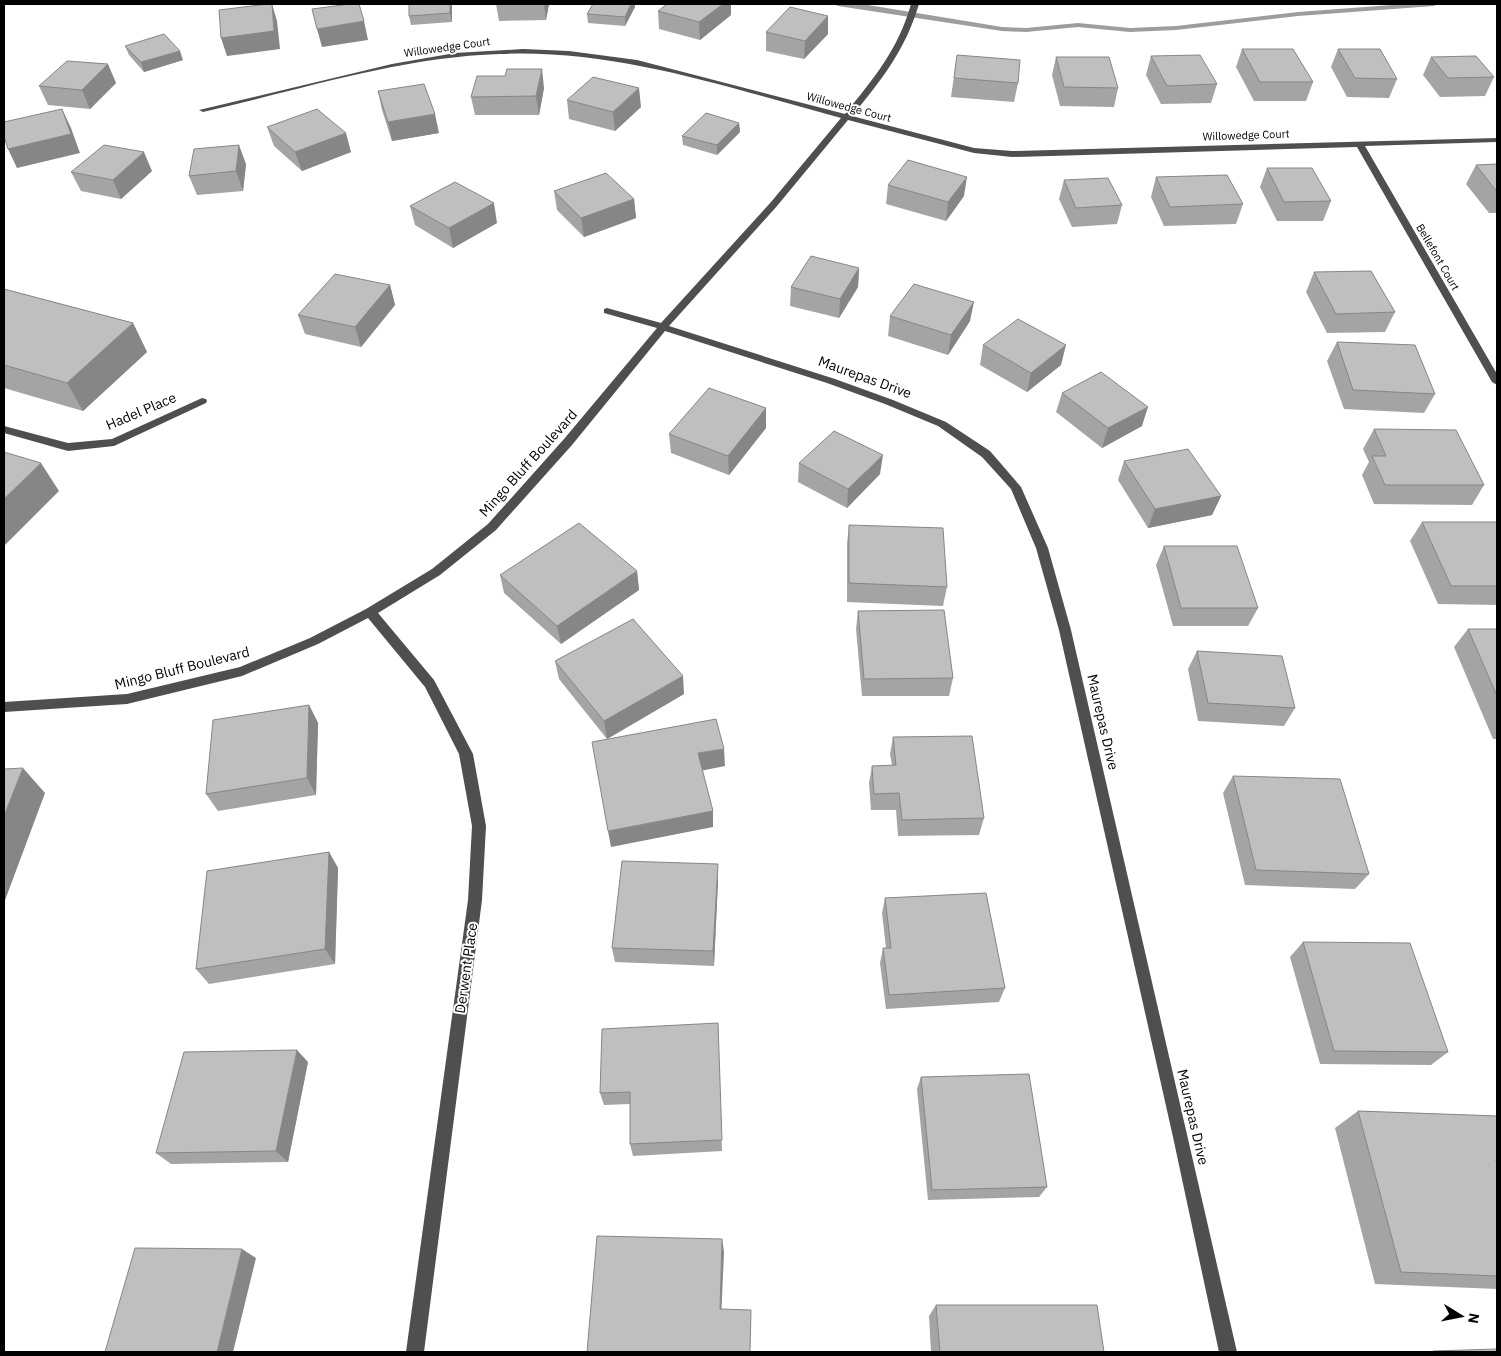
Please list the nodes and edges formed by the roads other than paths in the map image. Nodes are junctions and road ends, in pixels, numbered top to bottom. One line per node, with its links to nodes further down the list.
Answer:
1 (915, 4): 3 (street, Mingo Bluff Boulevard)
2 (203, 110): 3 (street, Willowedge Court)
3 (846, 117): 5 (street, Willowedge Court); 7 (street, Mingo Bluff Boulevard)
4 (1497, 140): 5 (street, Willowedge Court)
5 (1359, 143): 8 (street, Bellefont Court)
6 (607, 310): 7 (street, Maurepas Drive)
7 (663, 326): 11 (street, Mingo Bluff Boulevard); 14 (street, Maurepas Drive)
8 (1497, 382)
9 (202, 401): 10 (street, Hadel Place)
10 (4, 430)
11 (370, 612): 12 (street, Mingo Bluff Boulevard); 13 (street, Derwent Place)
12 (4, 707)
13 (415, 1352)
14 (1228, 1352)

